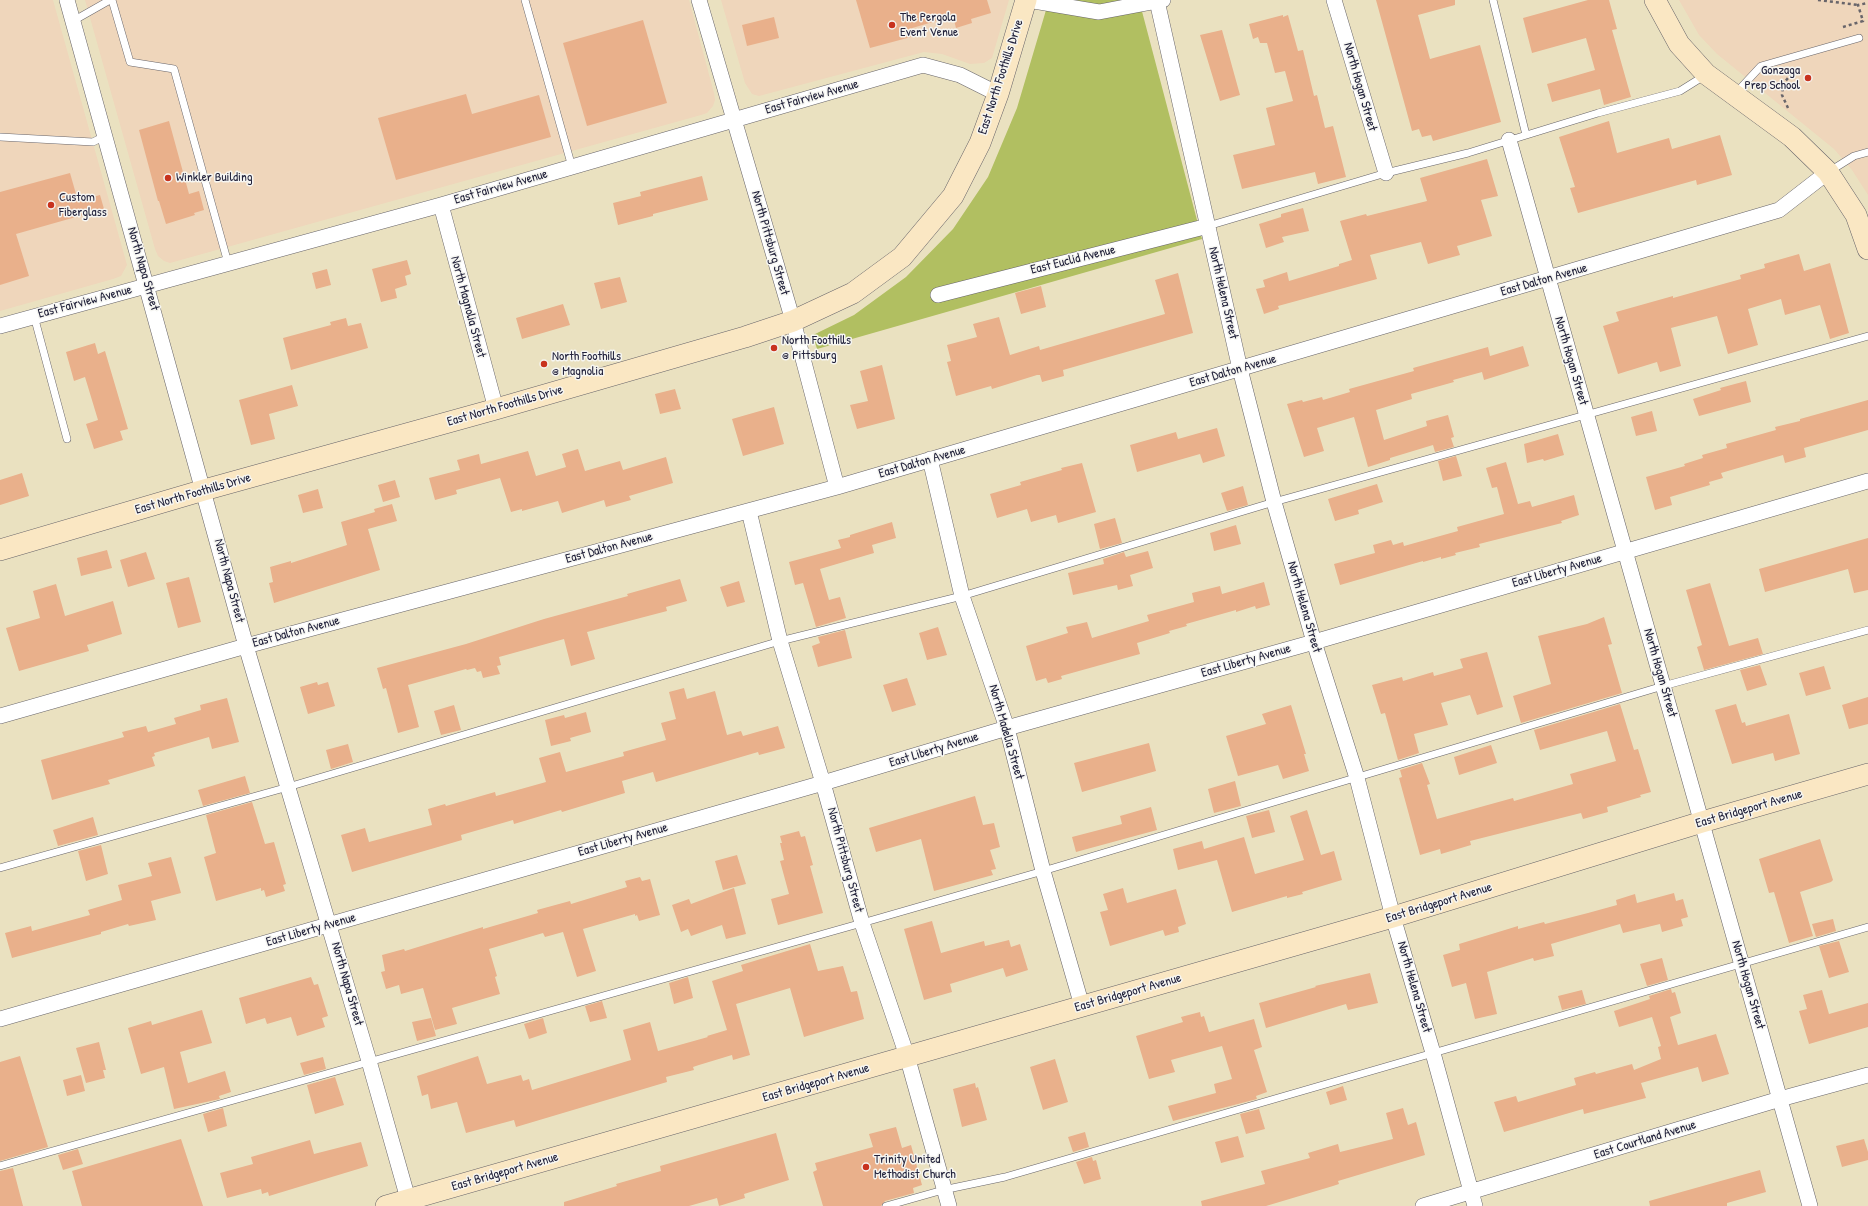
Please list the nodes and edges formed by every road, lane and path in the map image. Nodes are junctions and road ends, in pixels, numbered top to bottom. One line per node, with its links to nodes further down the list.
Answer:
1 (67, 0): 13 (street, North Napa Street)
2 (111, 0): 13 (lane); 33 (lane)
3 (525, 0): 27 (lane)
4 (699, 0): 21 (street, North Pittsburg Street)
5 (1027, 0): 10 (street); 18 (street, East North Foothills Drive)
6 (1334, 0): 29 (street, North Hogan Street)
7 (1493, 0): 22 (lane)
8 (1655, 0): 17 (street)
9 (1818, 0): 12 (path)
10 (1160, 1): 31 (street, North Helena Street)
11 (1868, 3): 12 (path)
12 (1858, 5): 14 (path)
13 (73, 21): 23 (street, North Napa Street)
14 (1842, 28)
15 (1859, 38): 19 (lane)
16 (1798, 70): 20 (path)
17 (1706, 74): 19 (street); 22 (lane)
18 (998, 94): 21 (street, East Fairview Avenue); 38 (street, East North Foothills Drive)
19 (1735, 94): 28 (street)
20 (1788, 108)
21 (734, 119): 27 (street, East Fairview Avenue); 38 (street, North Pittsburg Street)
22 (1526, 135): 25 (lane)
23 (105, 136): 24 (lane); 35 (street, North Napa Street)
24 (0, 137)
25 (1509, 140): 29 (lane); 34 (street, North Hogan Street)
26 (1868, 152): 28 (lane)
27 (572, 167): 30 (street, East Fairview Avenue)
28 (1828, 172): 32 (street); 34 (street, East Dalton Avenue)
29 (1386, 173): 31 (lane)
30 (441, 205): 33 (street, East Fairview Avenue); 42 (street, North Magnolia Street)
31 (1208, 226): 36 (street, East Euclid Avenue); 41 (street, North Helena Street)
32 (1868, 250)
33 (228, 263): 35 (street, East Fairview Avenue)
34 (1548, 278): 41 (street, East Dalton Avenue); 43 (street, North Hogan Street)
35 (147, 285): 37 (street, East Fairview Avenue); 48 (street, North Napa Street)
36 (938, 295)
37 (34, 316): 39 (street, East Fairview Avenue); 44 (lane)
38 (793, 321): 42 (street, East North Foothills Drive); 47 (street, North Pittsburg Street)
39 (0, 326)
40 (1868, 336): 43 (lane)
41 (1240, 369): 45 (street, East Dalton Avenue); 49 (street, North Helena Street)
42 (496, 409): 48 (street, East North Foothills Drive)
43 (1586, 415): 49 (lane); 52 (street, North Hogan Street)
44 (67, 439)
45 (930, 459): 47 (street, East Dalton Avenue); 53 (street, North Madelia Street)
46 (1868, 481): 52 (street, East Liberty Avenue)
47 (837, 487): 50 (street, East Dalton Avenue)
48 (204, 490): 51 (street, East North Foothills Drive); 57 (street, North Napa Street)
49 (1274, 502): 53 (lane); 56 (street, North Helena Street)
50 (749, 511): 55 (street, North Pittsburg Street); 57 (street, East Dalton Avenue)
51 (0, 550)
52 (1625, 551): 56 (street, East Liberty Avenue); 58 (street, North Hogan Street)
53 (962, 596): 55 (lane); 60 (street, North Madelia Street)
54 (1868, 630): 58 (lane)
55 (780, 641): 63 (street, North Pittsburg Street); 64 (lane)
56 (1314, 642): 60 (street, East Liberty Avenue); 62 (street, North Helena Street)
57 (246, 646): 59 (street, East Dalton Avenue); 64 (street, North Napa Street)
58 (1663, 686): 62 (lane); 65 (street, North Hogan Street)
59 (0, 716)
60 (1007, 728): 63 (street, East Liberty Avenue); 67 (street, North Madelia Street)
61 (1868, 774): 65 (street, East Bridgeport Avenue)
62 (1357, 778): 67 (lane); 68 (street, North Helena Street)
63 (824, 783): 69 (street, North Pittsburg Street); 70 (street, East Liberty Avenue)
64 (288, 787): 66 (lane); 70 (street, North Napa Street)
65 (1702, 822): 68 (street, East Bridgeport Avenue); 72 (street, North Hogan Street)
66 (0, 868)
67 (1043, 871): 69 (lane); 73 (street, North Madelia Street)
68 (1393, 917): 73 (street, East Bridgeport Avenue); 75 (street, North Helena Street)
69 (862, 923): 76 (street, North Pittsburg Street); 77 (lane)
70 (329, 924): 74 (street, East Liberty Avenue); 77 (street, North Napa Street)
71 (1868, 927): 72 (lane)
72 (1742, 963): 75 (lane); 79 (street, North Hogan Street)
73 (1082, 1006): 76 (street, East Bridgeport Avenue)
74 (0, 1019)
75 (1433, 1053): 81 (lane); 82 (street, North Helena Street)
76 (907, 1056): 81 (street, North Pittsburg Street); 83 (street, East Bridgeport Avenue)
77 (369, 1061): 80 (lane); 83 (street, North Napa Street)
78 (1868, 1075): 79 (street, East Courtland Avenue)
79 (1780, 1099): 82 (street, East Courtland Avenue); 88 (street, North Hogan Street)
80 (0, 1166)
81 (943, 1190): 85 (lane); 86 (street, North Pittsburg Street)
82 (1473, 1199): 87 (street, East Courtland Avenue)
83 (409, 1203): 84 (street, East Bridgeport Avenue)
84 (386, 1206)
85 (886, 1206)
86 (949, 1206)
87 (1423, 1206)
88 (1810, 1206)

